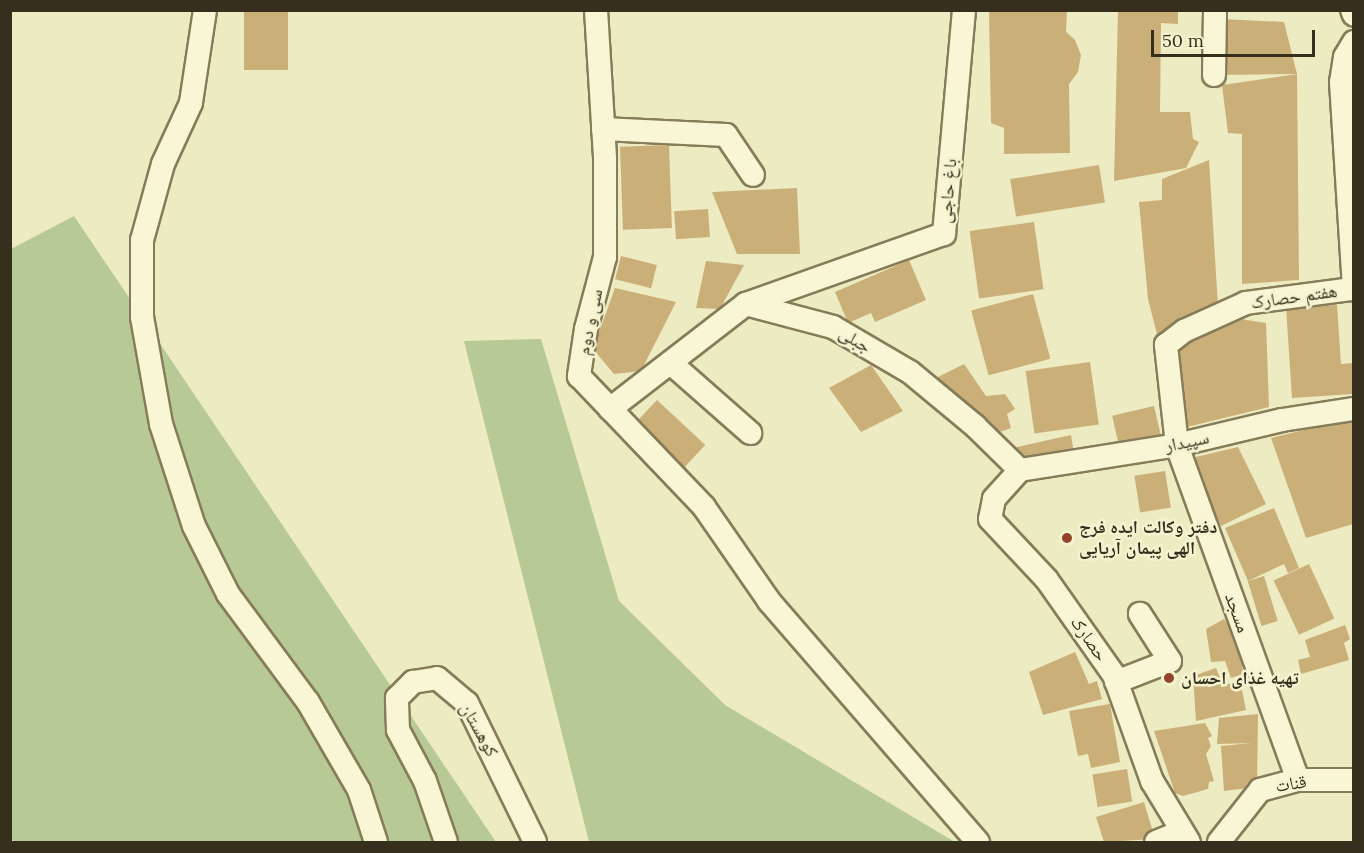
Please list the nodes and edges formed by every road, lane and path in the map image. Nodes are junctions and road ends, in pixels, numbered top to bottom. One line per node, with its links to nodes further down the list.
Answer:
1 (205, 10): 24 (street)
2 (596, 10): 9 (street, سی و دوم)
3 (964, 10): 12 (street, باغ حاجی)
4 (1215, 10): 8 (street)
5 (1352, 10): 6 (street)
6 (1353, 15)
7 (1353, 42): 11 (street)
8 (1214, 75)
9 (603, 129): 10 (street); 14 (street, سی و دوم)
10 (753, 175)
11 (1353, 290): 17 (street, هفتم حصارک)
12 (746, 304): 13 (street); 18 (street, جبلی)
13 (673, 365): 14 (street); 16 (street)
14 (610, 409): 27 (street, سی و دوم)
15 (1353, 409): 17 (street, سپیدار)
16 (750, 434)
17 (1177, 445): 18 (street, سپیدار); 21 (street, مسجد)
18 (1020, 470): 20 (street, حصارک)
19 (1140, 614): 20 (street)
20 (1116, 682): 23 (street, حصارک)
21 (1298, 780): 22 (street, قنات); 29 (street, قنات)
22 (1353, 780)
23 (1185, 837): 28 (street)
24 (376, 843)
25 (446, 843): 26 (street, کوهستان)
26 (535, 843)
27 (978, 843)
28 (1156, 843)
29 (1219, 843)

